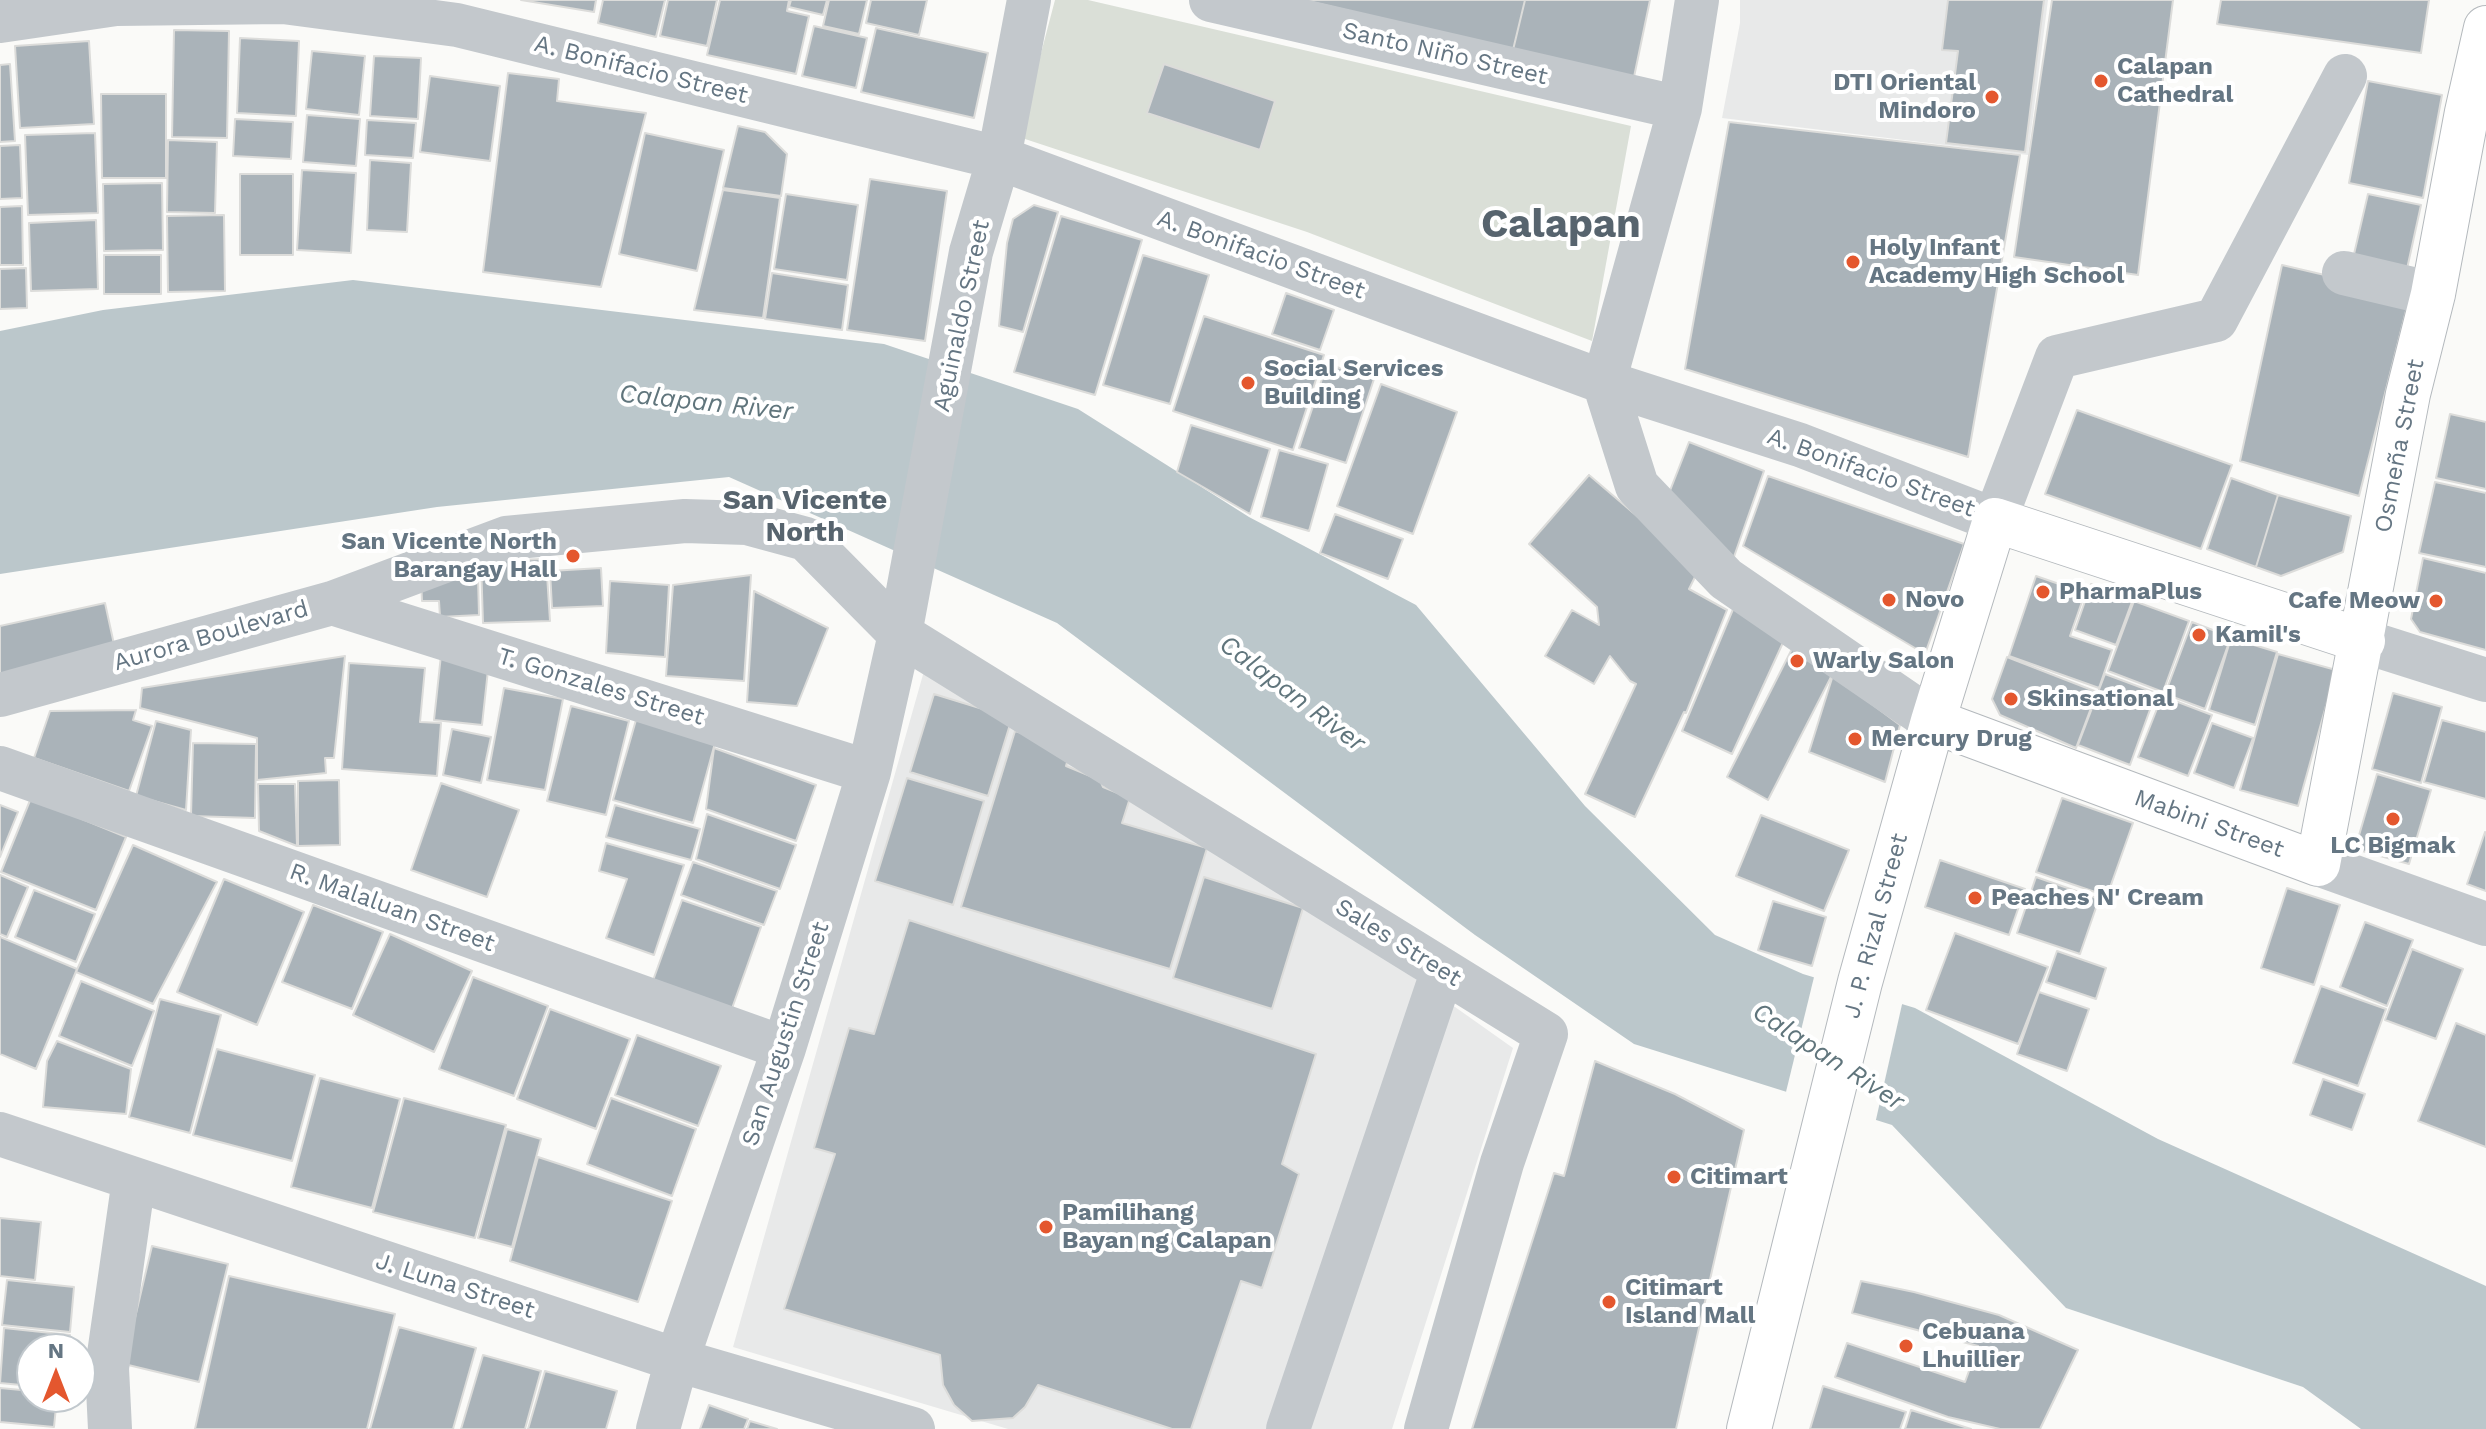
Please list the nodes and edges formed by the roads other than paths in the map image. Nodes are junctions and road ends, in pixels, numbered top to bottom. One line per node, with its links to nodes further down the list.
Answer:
1 (1029, 0): 10 (street, Aguinaldo Street)
2 (1211, 0): 9 (street, Santo Niño Street)
3 (1697, 0): 9 (street)
4 (116, 2): 5 (street, A. Bonifacio Street); 6 (street, A. Bonifacio Street)
5 (460, 12): 10 (street, A. Bonifacio Street)
6 (0, 21)
7 (2486, 28): 12 (highway, Osmeña Street)
8 (2345, 76): 14 (street)
9 (1680, 108): 13 (street)
10 (999, 158): 13 (street, A. Bonifacio Street); 16 (street, Aguinaldo Street)
11 (2344, 273): 12 (street)
12 (2433, 294): 17 (highway, Osmeña Street)
13 (1604, 382): 14 (street, A. Bonifacio Street); 20 (street)
14 (1995, 520): 17 (highway, A. Bonifacio Street); 20 (highway, J. P. Rizal Street)
15 (332, 603): 16 (street, Aurora Boulevard); 19 (street, Aurora Boulevard); 22 (street, T. Gonzales Street)
16 (900, 634): 22 (street, San Augustin Street); 25 (street, Sales Street)
17 (2363, 641): 18 (street, A. Bonifacio Street); 23 (highway, Osmeña Street)
18 (2486, 680)
19 (0, 695)
20 (1933, 721): 23 (highway, Mabini Street); 35 (highway, J. P. Rizal Street)
21 (0, 768): 26 (street, R. Malaluan Street)
22 (869, 772): 26 (street, San Augustin Street)
23 (2318, 864): 24 (street, Mabini Street)
24 (2486, 924)
25 (1443, 970): 33 (street); 34 (street, Sales Street)
26 (784, 1048): 29 (street, San Augustin Street)
27 (0, 1134): 28 (street, J. Luna Street)
28 (134, 1179): 29 (street, J. Luna Street); 30 (street)
29 (677, 1360): 31 (street, San Augustin Street); 32 (street, J. Luna Street)
30 (110, 1429)
31 (658, 1429)
32 (913, 1429)
33 (1288, 1429)
34 (1426, 1429)
35 (1749, 1429)

